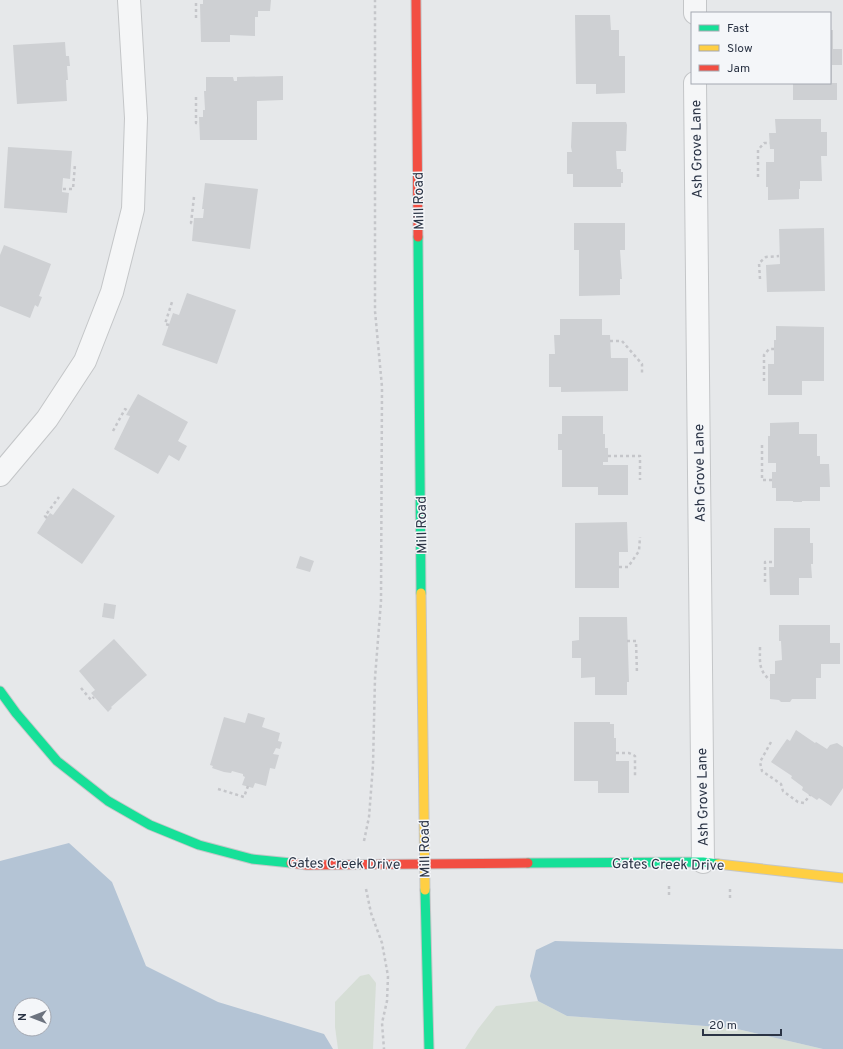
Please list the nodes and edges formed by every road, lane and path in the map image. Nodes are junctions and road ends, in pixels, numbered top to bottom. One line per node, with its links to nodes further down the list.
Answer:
1 (128, 0): 29 (street)
2 (196, 0): 7 (path)
3 (375, 0): 51 (path)
4 (416, 0): 53 (street, Mill Road)
5 (695, 0): 6 (street)
6 (695, 12)
7 (196, 18)
8 (695, 84): 52 (street, Ash Grove Lane)
9 (196, 97): 10 (path)
10 (199, 123)
11 (770, 143): 13 (path)
12 (75, 164): 14 (path)
13 (758, 177)
14 (63, 189)
15 (194, 197): 16 (path)
16 (194, 224)
17 (779, 256): 18 (path)
18 (760, 279)
19 (172, 302): 20 (path)
20 (169, 325)
21 (610, 341): 23 (path)
22 (774, 349): 24 (path)
23 (642, 374)
24 (764, 382)
25 (128, 411): 26 (path)
26 (113, 431)
27 (762, 445): 31 (path)
28 (608, 456): 30 (path)
29 (0, 475)
30 (640, 480)
31 (772, 480)
32 (59, 497): 33 (path)
33 (47, 518)
34 (640, 537): 36 (path)
35 (774, 562): 37 (path)
36 (619, 567)
37 (765, 582)
38 (627, 641): 40 (path)
39 (760, 647): 41 (path)
40 (637, 674)
41 (770, 680)
42 (81, 688): 44 (path)
43 (0, 691): 53 (street, Gates Creek Drive)
44 (94, 697)
45 (771, 742): 50 (path)
46 (616, 753): 47 (path)
47 (635, 778)
48 (248, 786): 49 (path)
49 (218, 789)
50 (810, 795)
51 (363, 846)
52 (703, 862): 53 (street, Gates Creek Drive); 54 (street, Gates Creek Drive)
53 (424, 864): 57 (street, Mill Road)
54 (843, 878)
55 (364, 884): 56 (path)
56 (384, 1049)
57 (429, 1049)

